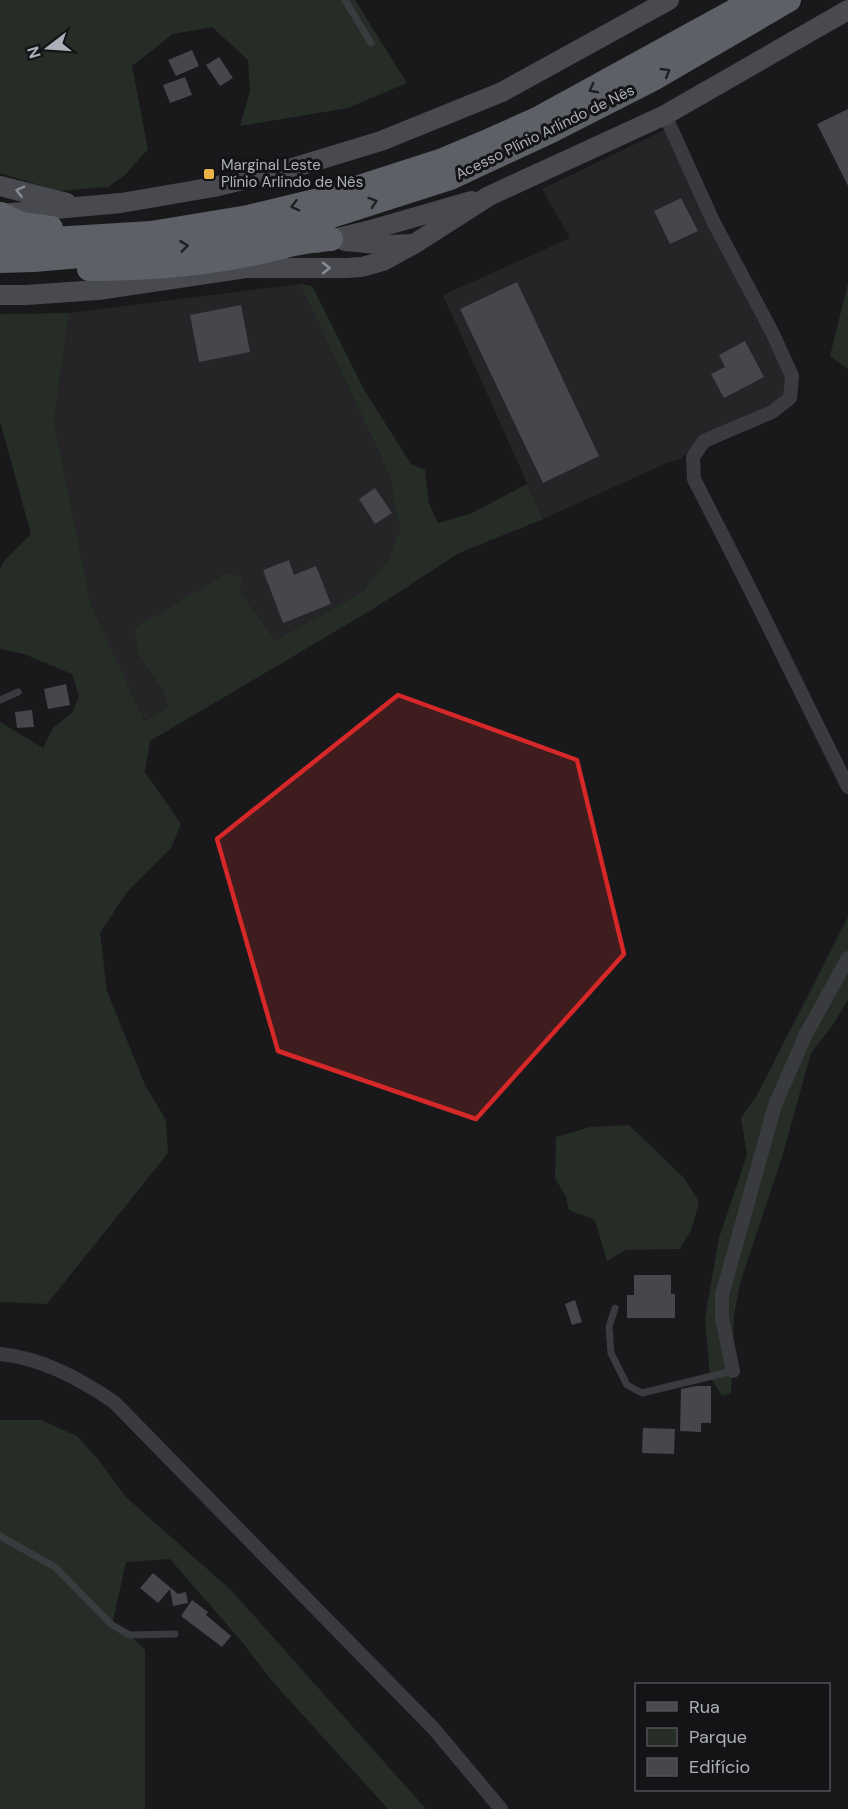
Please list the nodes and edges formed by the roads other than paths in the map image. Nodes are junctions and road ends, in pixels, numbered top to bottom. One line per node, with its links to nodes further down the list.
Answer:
1 (345, 0): 6 (lane)
2 (754, 0): 12 (highway, Acesso Plínio Arlindo de Nês, one-way to 12)
3 (789, 0): 16 (highway, Acesso Plínio Arlindo de Nês, one-way to 3)
4 (662, 1): 10 (main road)
5 (848, 10): 7 (main road)
6 (371, 43)
7 (665, 115): 9 (main road); 22 (street)
8 (0, 186): 10 (main road, one-way to 8)
9 (489, 196): 14 (main road); 15 (main road)
10 (81, 206): 11 (main road)
11 (0, 214): 12 (highway)
12 (248, 217): 13 (highway, Acesso Plínio Arlindo de Nês)
13 (0, 239)
14 (331, 239): 15 (main road); 16 (highway); 18 (main road)
15 (414, 244): 18 (main road, one-way to 15)
16 (34, 260): 17 (highway, Acesso Plínio Arlindo de Nês)
17 (0, 261)
18 (246, 268): 19 (main road)
19 (0, 295)
20 (18, 692): 21 (lane)
21 (0, 700)
22 (848, 787)
23 (848, 958): 26 (street)
24 (615, 1308): 26 (lane)
25 (0, 1354): 29 (street)
26 (733, 1371)
27 (0, 1536): 28 (lane)
28 (175, 1634)
29 (501, 1809)

